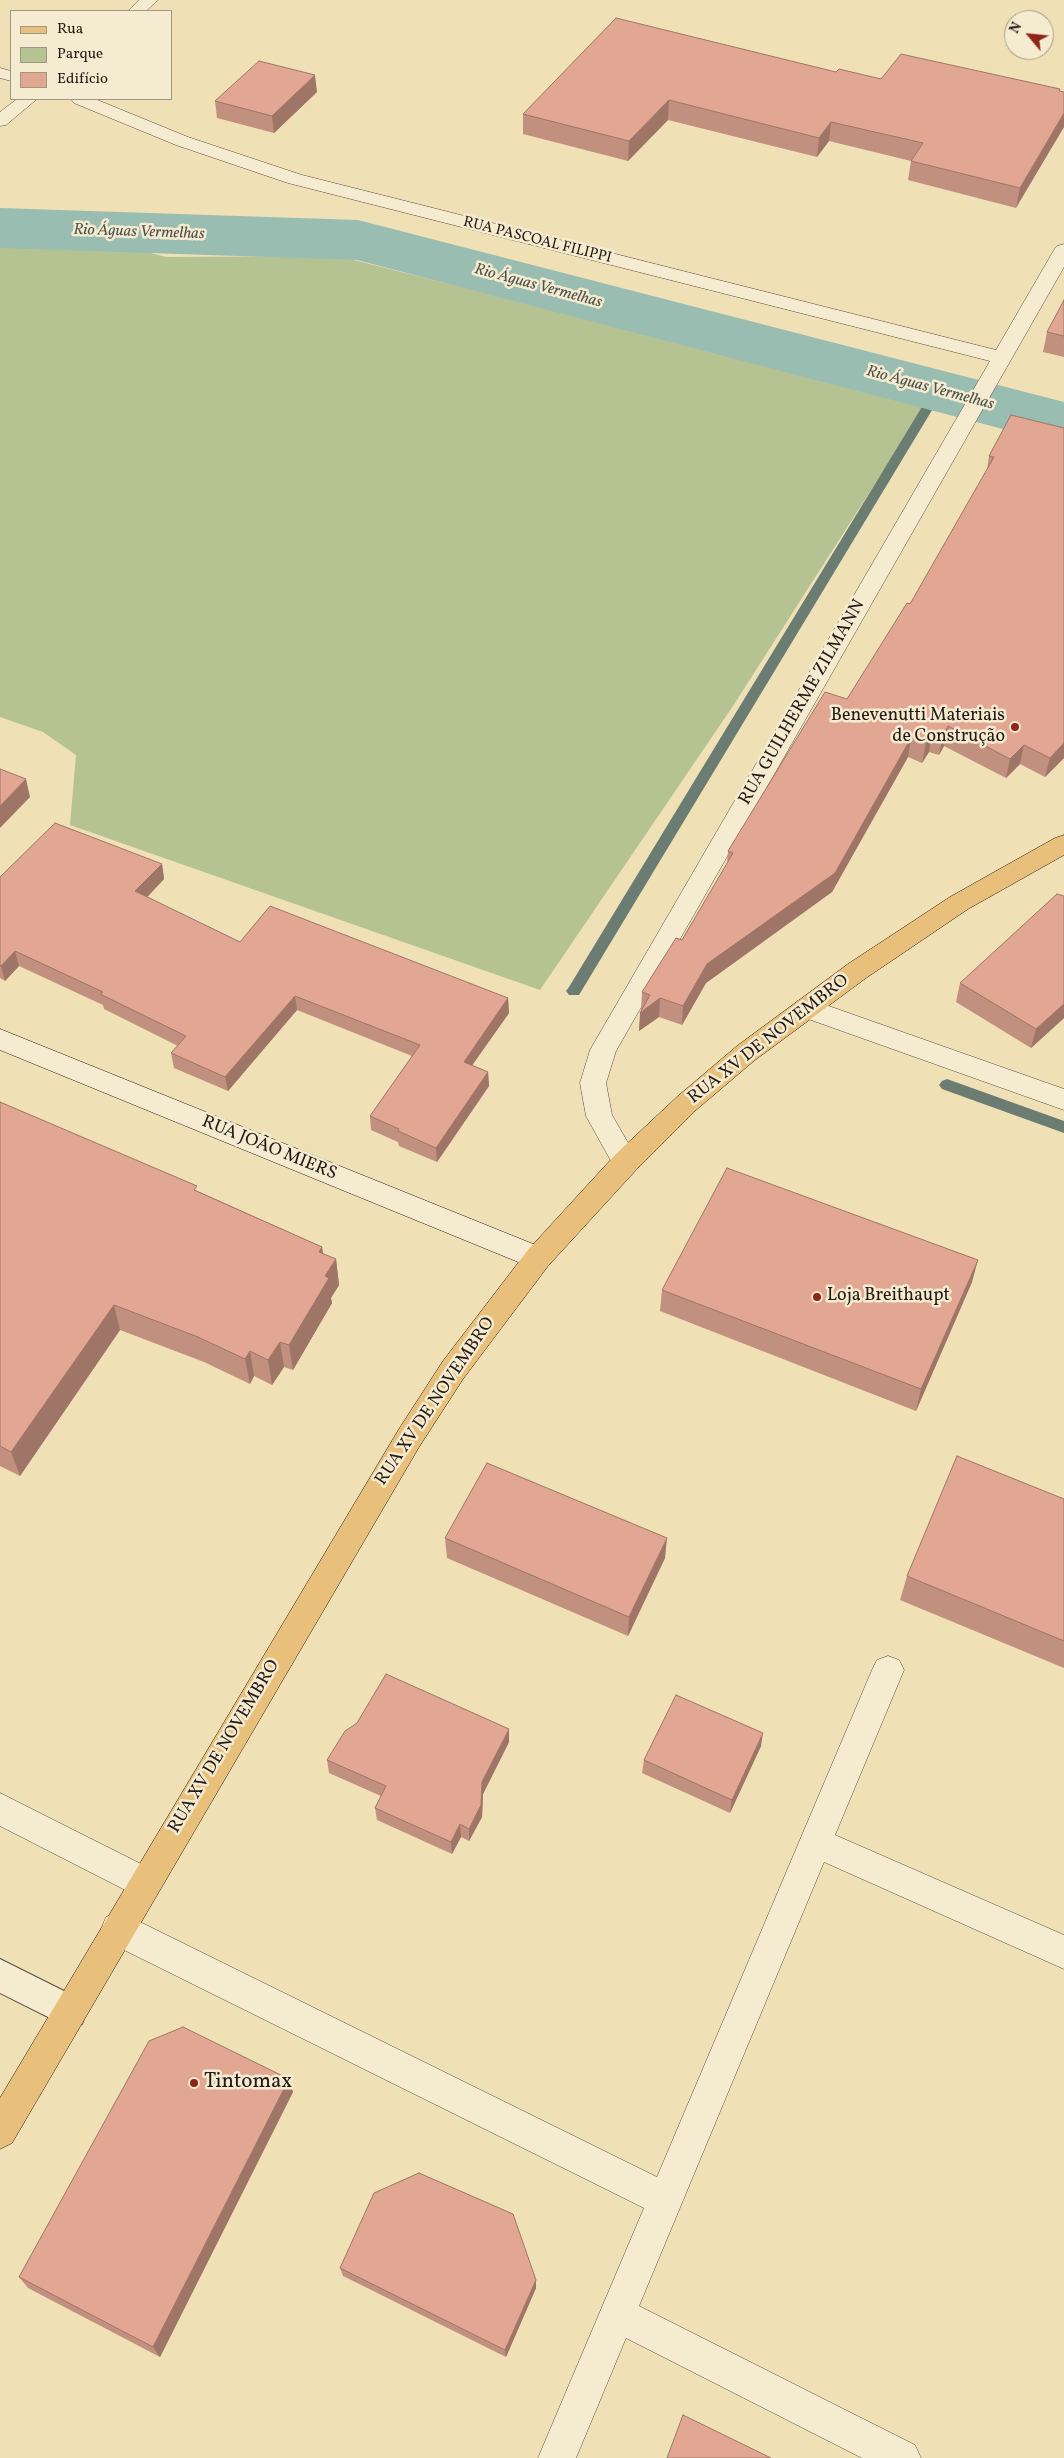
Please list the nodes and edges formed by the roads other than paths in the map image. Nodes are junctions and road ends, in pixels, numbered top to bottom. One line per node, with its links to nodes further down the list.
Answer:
1 (150, 0): 2 (street)
2 (137, 10)
3 (27, 100): 5 (street)
4 (82, 100): 9 (street, RUA PASCOAL FILIPPI)
5 (0, 121)
6 (1064, 250): 7 (street, RUA GUILHERME ZILMANN)
7 (1044, 285): 8 (street); 9 (street, RUA GUILHERME ZILMANN)
8 (1064, 290)
9 (1002, 358): 14 (street, RUA GUILHERME ZILMANN)
10 (1064, 844): 11 (main road, RUA XV DE NOVEMBRO)
11 (806, 1008): 13 (street); 14 (main road, RUA XV DE NOVEMBRO)
12 (0, 1039): 15 (street, RUA JOÃO MIERS)
13 (1064, 1100)
14 (626, 1162): 15 (main road, RUA XV DE NOVEMBRO)
15 (538, 1258): 19 (main road, RUA XV DE NOVEMBRO)
16 (888, 1670): 18 (street)
17 (0, 1809): 19 (street)
18 (815, 1842): 21 (street); 25 (street)
19 (145, 1883): 20 (main road, RUA XV DE NOVEMBRO)
20 (118, 1929): 23 (main road, RUA XV DE NOVEMBRO); 25 (street)
21 (1064, 1952)
22 (0, 1974): 23 (lane)
23 (70, 2012): 24 (main road, RUA XV DE NOVEMBRO)
24 (0, 2131)
25 (665, 2200): 26 (street)
26 (617, 2314): 27 (street); 28 (street)
27 (557, 2458)
28 (902, 2458)

